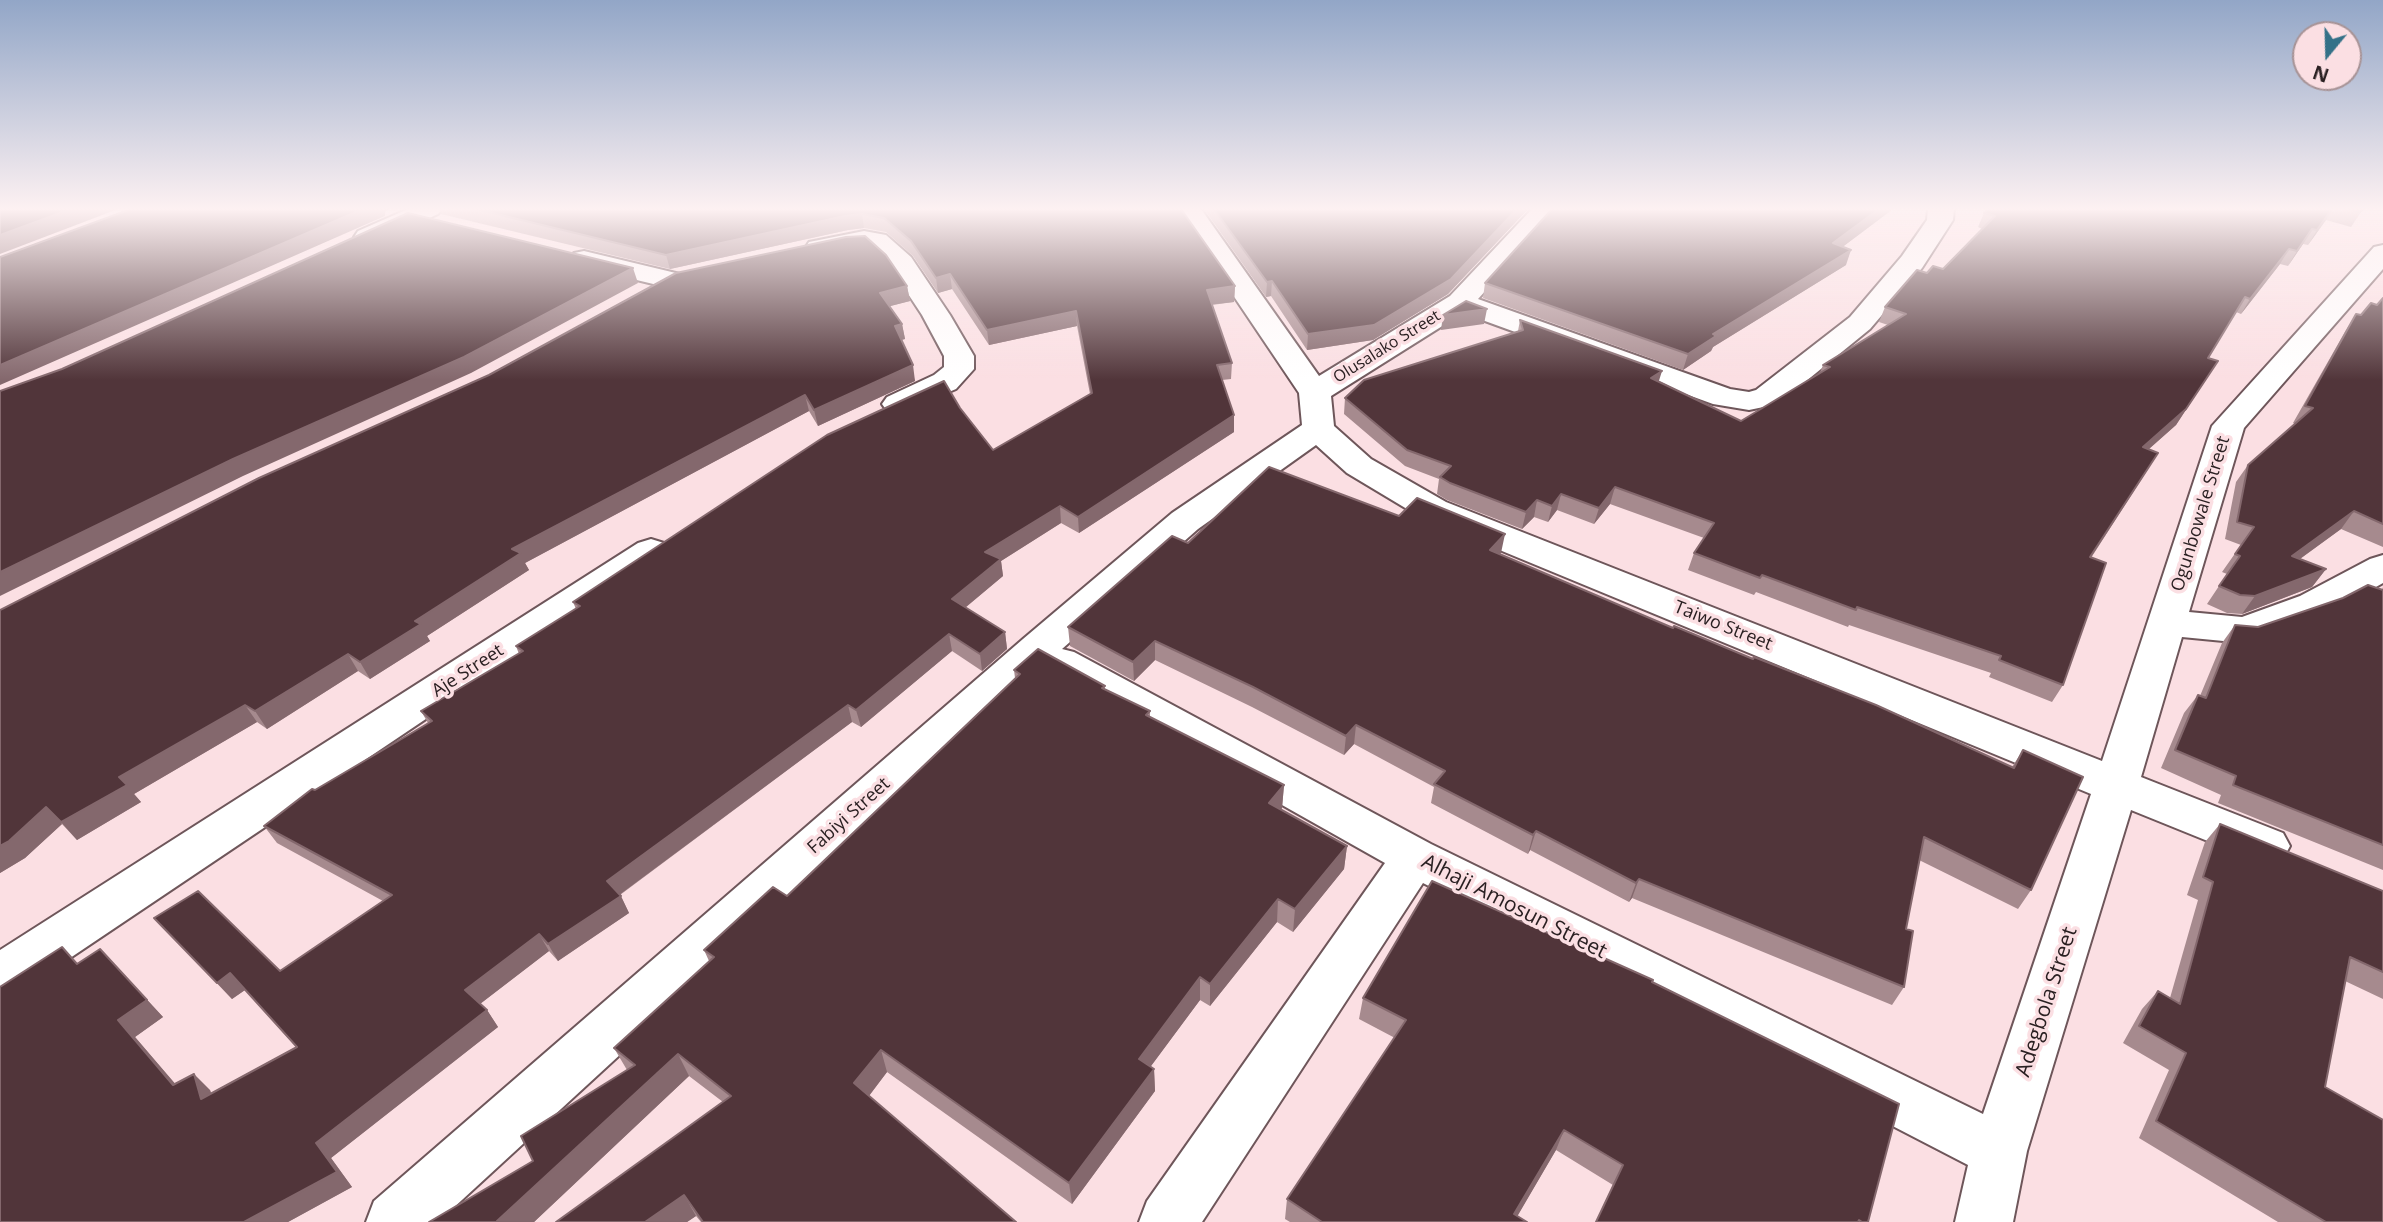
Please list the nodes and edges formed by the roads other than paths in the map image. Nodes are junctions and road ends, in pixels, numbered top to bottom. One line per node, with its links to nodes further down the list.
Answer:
1 (625, 266): 7 (street)
2 (902, 266): 10 (street)
3 (1224, 266): 9 (street, Taiwo Street)
4 (1493, 266): 8 (street, Olusalako Street)
5 (1909, 266): 8 (street)
6 (2371, 266): 13 (street, Ogunbowale Street)
7 (635, 299)
8 (1460, 302): 9 (street, Olusalako Street)
9 (1316, 411): 14 (street, Fabiyi Street); 15 (street, Taiwo Street)
10 (864, 420)
11 (677, 534): 18 (street, Aje Street)
12 (2383, 567): 13 (street)
13 (2168, 623): 15 (street, Ogunbowale Street)
14 (1037, 649): 16 (street, Alhaji Amosun Street); 20 (street, Fabiyi Street)
15 (2118, 783): 17 (street, Taiwo Street); 19 (street, Adegbola Street)
16 (1415, 857): 19 (street, Alhaji Amosun Street); 21 (street)
17 (2294, 857)
18 (0, 977)
19 (1999, 1151): 22 (street, Adegbola Street)
20 (395, 1222)
21 (1168, 1222)
22 (1984, 1222)

